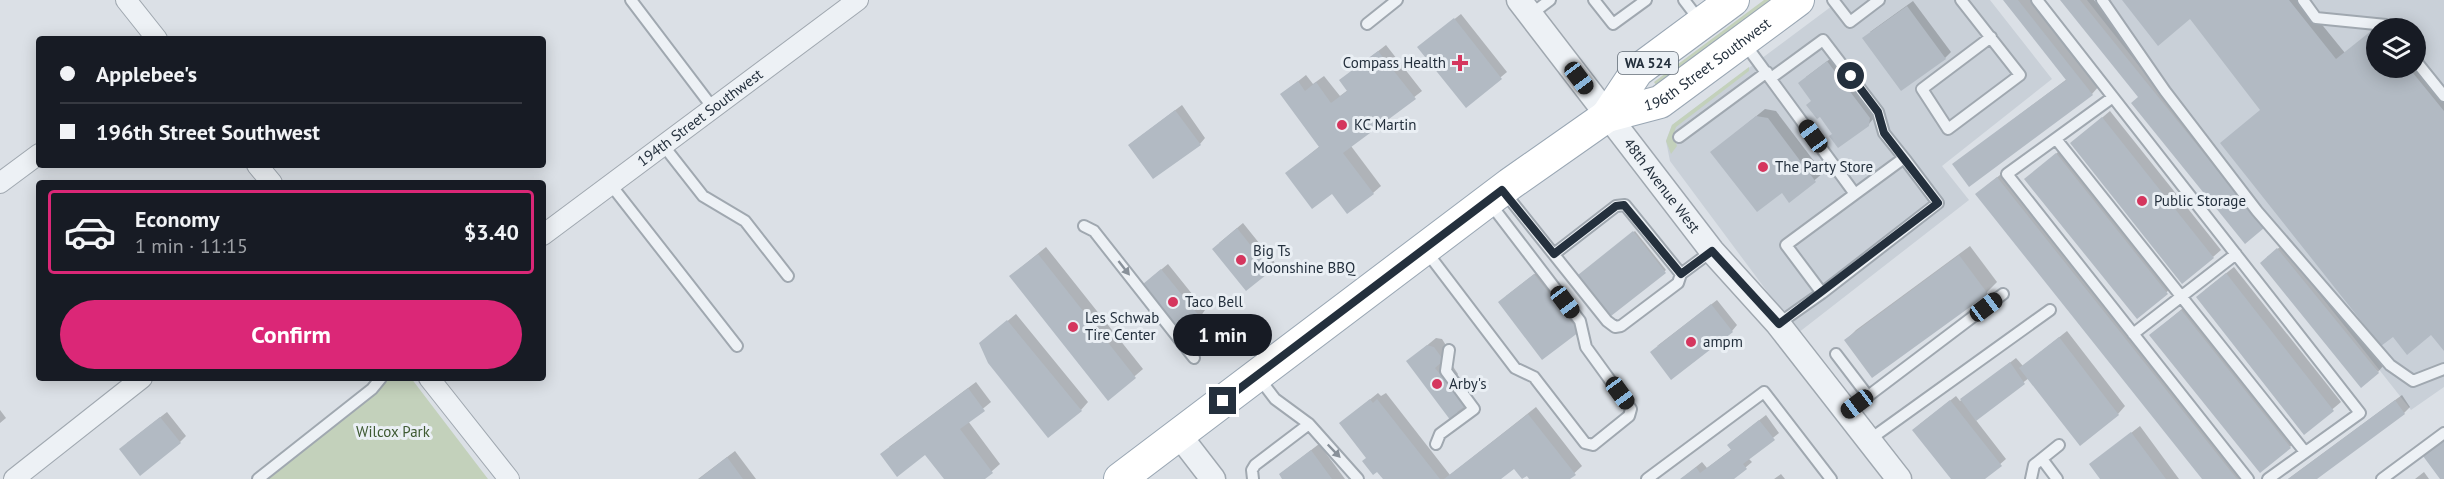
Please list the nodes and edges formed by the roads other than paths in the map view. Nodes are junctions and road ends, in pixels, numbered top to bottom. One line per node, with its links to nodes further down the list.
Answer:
1 (126, 0): 20 (street)
2 (631, 0): 27 (lane)
3 (858, 0): 27 (street, 194th Street Southwest)
4 (1397, 0): 19 (lane)
5 (1550, 0): 16 (lane)
6 (1594, 0): 7 (lane)
7 (1646, 0)
8 (1733, 0): 17 (main road, 196th Street Southwest / WA 524)
9 (1798, 0): 22 (main road, 196th Street Southwest)
10 (1833, 0): 11 (lane)
11 (1879, 0)
12 (1961, 0): 21 (lane)
13 (2037, 0): 26 (lane)
14 (2102, 0): 58 (lane)
15 (2303, 0): 18 (lane)
16 (1524, 7): 28 (street, 48th Avenue West)
17 (1693, 12): 28 (main road, 196th Street Southwest / WA 524)
18 (2366, 23)
19 (1367, 24)
20 (155, 36)
21 (1990, 37): 21 (lane)
22 (1743, 41): 24 (lane); 28 (main road, 196th Street Southwest)
23 (2426, 74): 25 (lane)
24 (1769, 75): 29 (lane); 33 (lane); 38 (lane)
25 (2444, 96)
26 (2113, 97): 30 (lane); 45 (lane)
27 (713, 108): 31 (street, 194th Street Southwest)
28 (1607, 116): 39 (main road, 196th Street Southwest / WA 524); 43 (street, 48th Avenue West)
29 (1679, 137)
30 (2056, 139): 50 (lane); 53 (lane)
31 (663, 145): 37 (street, 194th Street Southwest); 47 (lane)
32 (36, 156): 36 (street)
33 (1904, 158): 38 (lane); 48 (lane)
34 (260, 168): 35 (street)
35 (270, 180)
36 (0, 183)
37 (610, 184): 41 (street, 194th Street Southwest); 54 (lane)
38 (1855, 194): 48 (lane)
39 (1495, 195): 42 (main road, 196th Street Southwest / WA 524); 42 (lane); 44 (lane)
40 (1084, 226): 57 (lane, one-way to 57)
41 (546, 233)
42 (1424, 249): 59 (main road, 196th Street Southwest / WA 524)
43 (1712, 251): 46 (lane); 52 (street, 48th Avenue West)
44 (1554, 254): 46 (lane); 46 (lane)
45 (2236, 254): 50 (lane); 71 (lane)
46 (1681, 274)
47 (788, 276)
48 (1822, 293): 52 (lane)
49 (2003, 294): 63 (lane)
50 (2181, 297): 53 (lane); 71 (lane)
51 (2050, 310): 68 (lane)
52 (1779, 324): 64 (street, 48th Avenue West)
53 (2133, 334): 85 (lane)
54 (737, 346)
55 (1449, 350): 69 (lane)
56 (1836, 354): 63 (lane)
57 (1194, 358)
58 (2444, 369)
59 (1257, 375): 65 (lane); 67 (main road, 196th Street Southwest / WA 524)
60 (138, 381): 74 (street)
61 (379, 381): 75 (lane)
62 (431, 381): 76 (street)
63 (1868, 396): 64 (lane)
64 (1847, 412): 68 (street, 48th Avenue West)
65 (1309, 424): 73 (lane); 79 (lane, one-way to 79)
66 (2444, 433): 87 (lane)
67 (1179, 435): 77 (main road, 196th Street Southwest / WA 524); 78 (street)
68 (1869, 440): 82 (street, 48th Avenue West)
69 (1436, 444)
70 (2060, 445): 72 (lane)
71 (2305, 452): 86 (lane)
72 (2042, 459): 83 (lane); 84 (lane)
73 (1252, 478)
74 (14, 479)
75 (258, 479)
76 (509, 479)
77 (1120, 479)
78 (1213, 479)
79 (1358, 479)
80 (1647, 479): 81 (lane)
81 (1831, 479)
82 (1899, 479)
83 (2031, 479)
84 (2057, 479)
85 (2248, 479)
86 (2268, 479)
87 (2382, 479)

